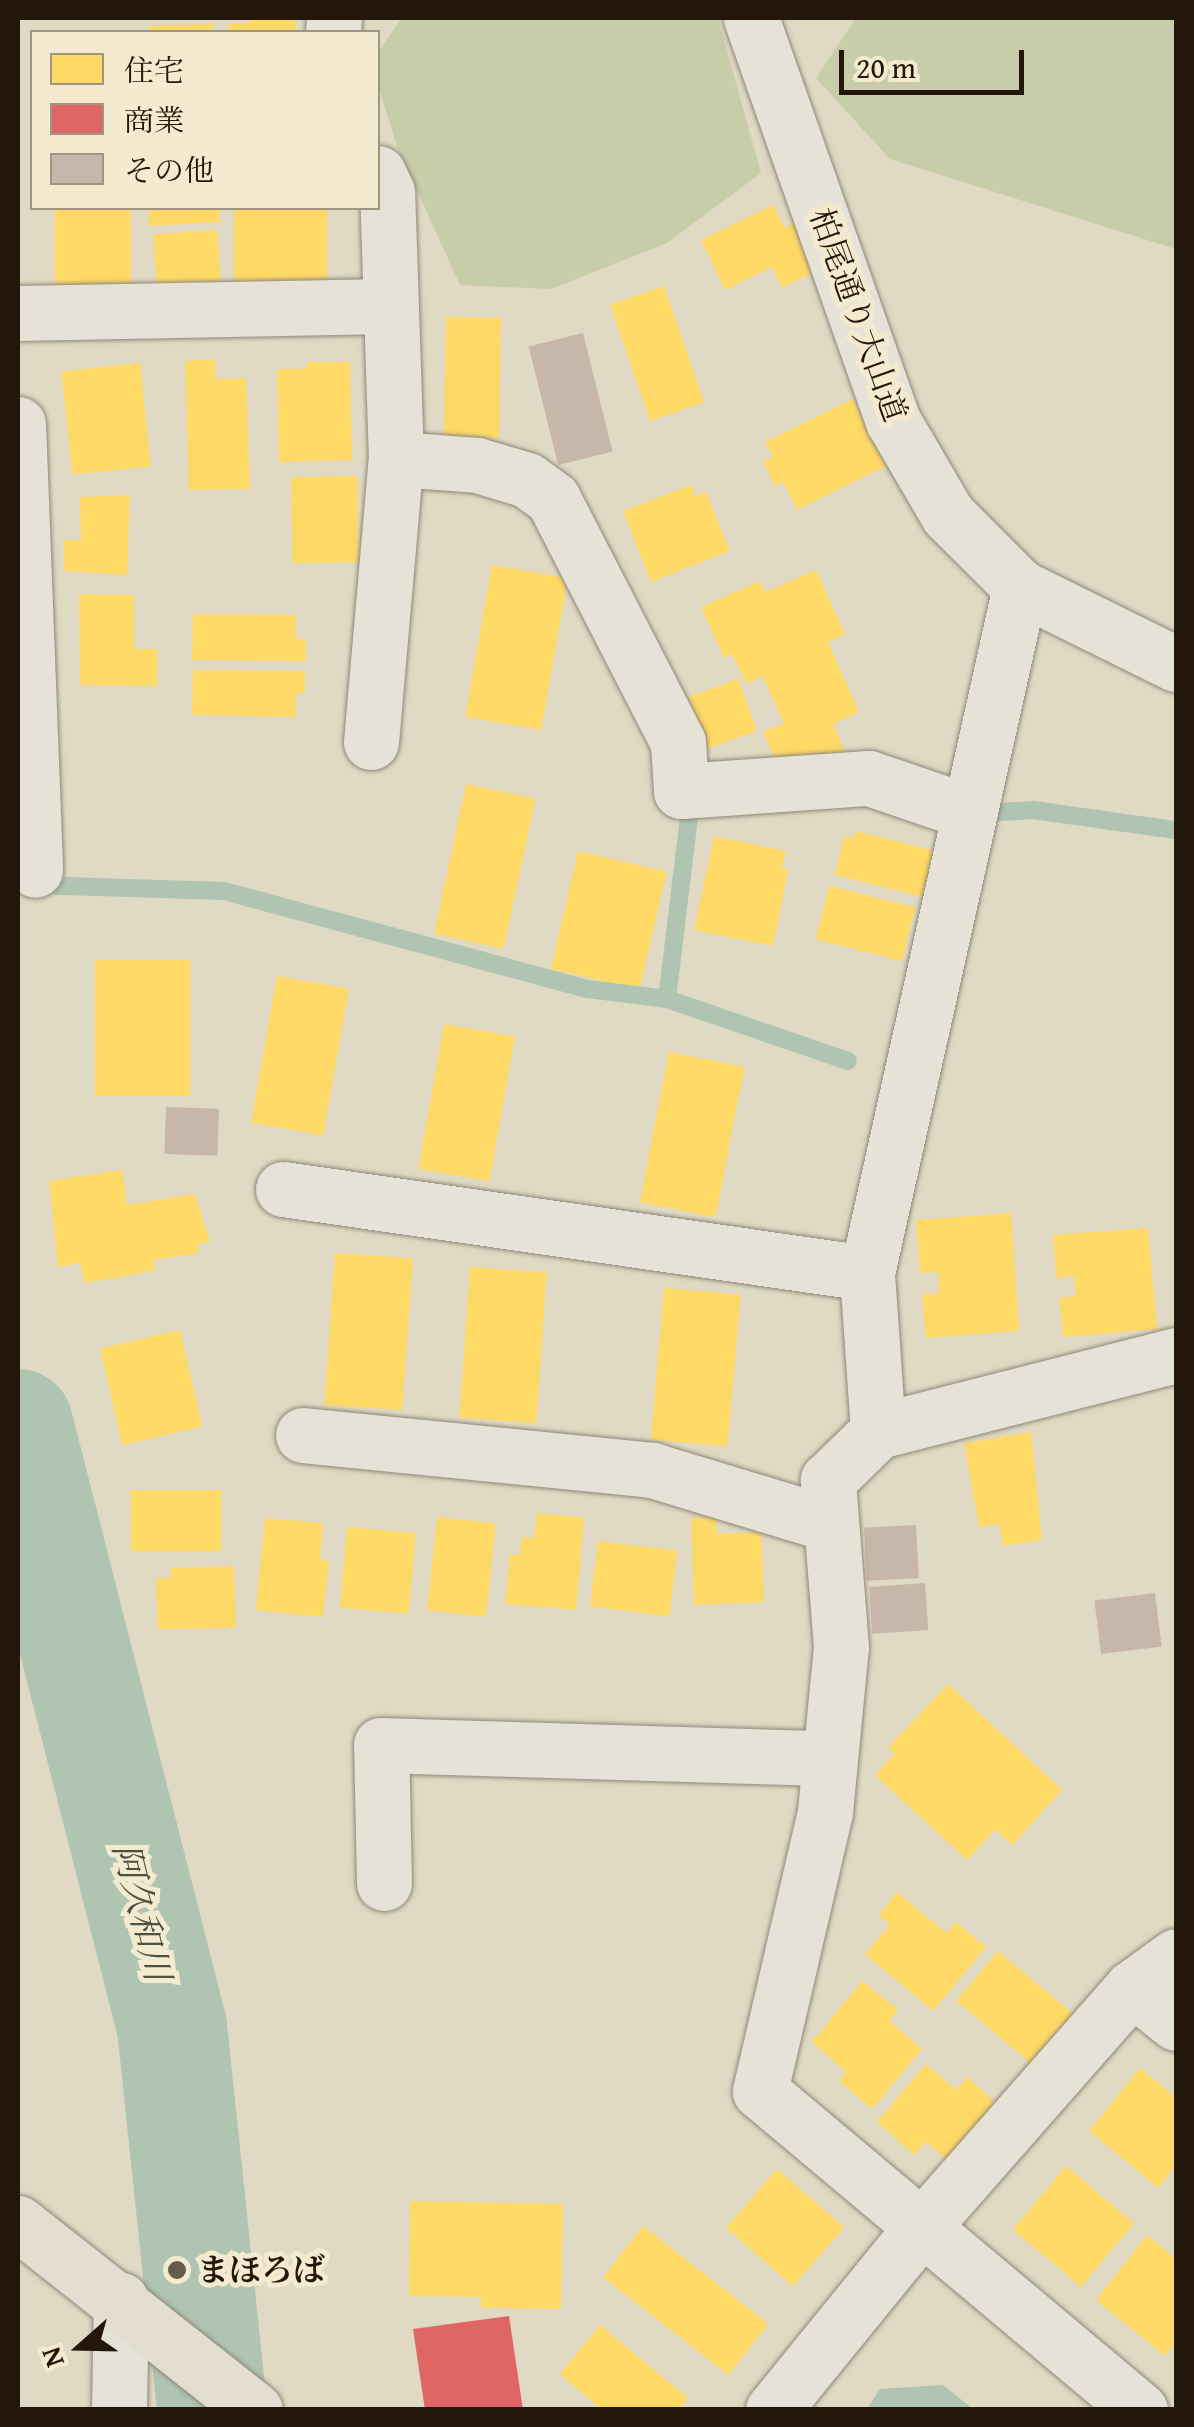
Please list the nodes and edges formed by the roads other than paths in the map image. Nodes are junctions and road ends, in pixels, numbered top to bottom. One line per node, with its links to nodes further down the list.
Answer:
1 (750, 18): 7 (street, 柏尾通り大山道)
2 (380, 177): 3 (street)
3 (388, 306): 4 (street); 6 (street)
4 (18, 314)
5 (18, 424): 11 (street)
6 (396, 459): 9 (street); 10 (street)
7 (1020, 588): 8 (street, 柏尾通り大山道); 10 (street)
8 (1176, 664)
9 (371, 742)
10 (969, 812): 13 (street)
11 (35, 870)
12 (283, 1189): 13 (street)
13 (868, 1273): 15 (street)
14 (1176, 1355): 15 (street)
15 (878, 1430): 17 (street)
16 (303, 1435): 17 (street)
17 (826, 1524): 18 (street)
18 (830, 1758): 19 (street); 24 (street)
19 (384, 1882)
20 (1176, 1956): 21 (street)
21 (1132, 1988): 22 (street); 24 (street)
22 (1176, 2023)
23 (18, 2224): 25 (main road)
24 (921, 2228): 28 (street); 29 (street)
25 (133, 2311): 26 (street); 27 (main road)
26 (118, 2410)
27 (255, 2410)
28 (773, 2410)
29 (1140, 2410)

